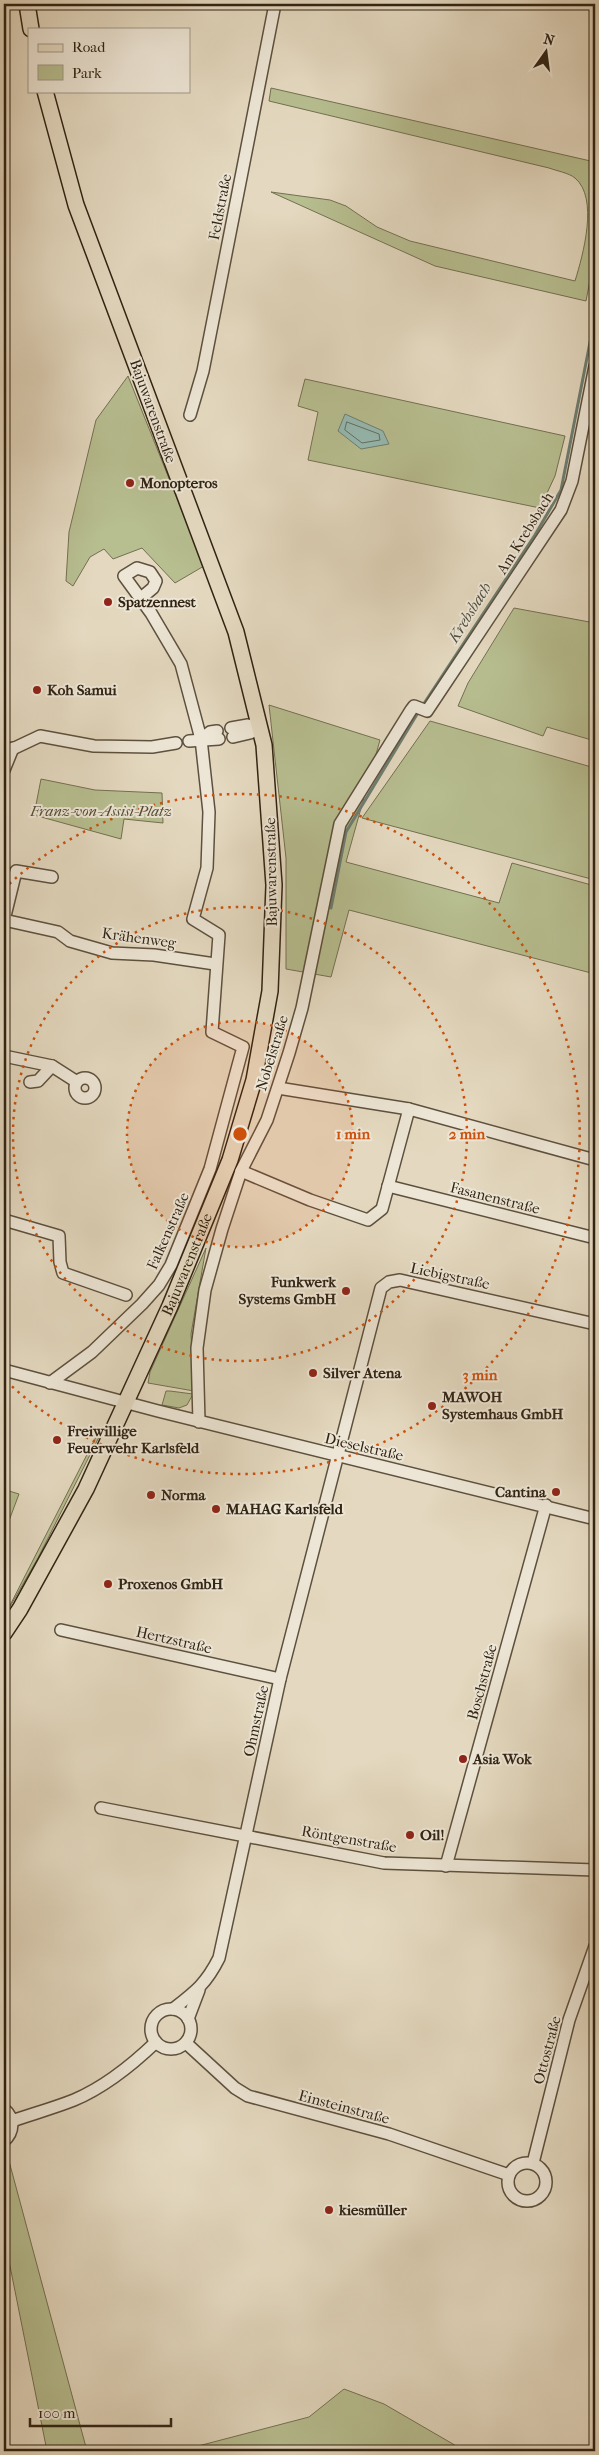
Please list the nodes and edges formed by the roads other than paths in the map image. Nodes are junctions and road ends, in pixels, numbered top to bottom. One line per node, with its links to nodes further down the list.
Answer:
1 (27, 4): 3 (main road)
2 (275, 4): 6 (street, Feldstraße)
3 (31, 28)
4 (44, 92): 9 (main road, Bajuwarenstraße)
5 (595, 366): 8 (street, Am Krebsbach)
6 (190, 414)
7 (141, 598): 12 (street)
8 (414, 706): 24 (street, Nobelstraße)
9 (261, 728): 10 (street); 35 (main road, Bajuwarenstraße)
10 (232, 732)
11 (218, 735): 12 (street)
12 (201, 739): 13 (street); 19 (street)
13 (189, 741)
14 (176, 743): 15 (street)
15 (8, 750): 16 (street)
16 (4, 770)
17 (52, 876): 18 (street)
18 (4, 920): 19 (street, Krähenweg)
19 (215, 964): 31 (street, Falkenstraße)
20 (4, 1056): 21 (street)
21 (52, 1066): 22 (street); 23 (street)
22 (30, 1082)
23 (77, 1082)
24 (278, 1088): 25 (street); 27 (street, Nobelstraße)
25 (409, 1109): 26 (street); 28 (street)
26 (595, 1160)
27 (241, 1171): 28 (street); 36 (street, Nobelstraße)
28 (388, 1186): 30 (street, Fasanenstraße)
29 (4, 1220): 31 (street)
30 (595, 1238)
31 (134, 1299): 34 (street, Falkenstraße)
32 (595, 1324): 37 (street, Liebigstraße)
33 (4, 1370): 34 (street)
34 (50, 1383): 35 (street)
35 (126, 1402): 36 (street, Dieselstraße); 41 (main road, Bajuwarenstraße)
36 (199, 1422): 37 (street, Dieselstraße)
37 (338, 1456): 38 (street, Dieselstraße); 42 (street, Ohmstraße)
38 (546, 1505): 39 (street, Dieselstraße); 45 (street, Boschstraße)
39 (595, 1519)
40 (61, 1630): 42 (street, Hertzstraße)
41 (4, 1633)
42 (280, 1679): 44 (street, Ohmstraße)
43 (101, 1808): 44 (street, Röntgenstraße)
44 (246, 1836): 45 (street, Röntgenstraße); 48 (street, Ohmstraße)
45 (446, 1866): 46 (street, Röntgenstraße)
46 (595, 1870)
47 (595, 1946): 56 (street, Ottostraße)
48 (199, 1990): 49 (street); 50 (street)
49 (173, 2009): 50 (street); 51 (street)
50 (188, 2019): 52 (street)
51 (156, 2042): 52 (street); 54 (street)
52 (186, 2042): 57 (street, Einsteinstraße)
53 (4, 2109): 54 (street)
54 (12, 2120): 55 (street)
55 (4, 2142)
56 (533, 2164): 57 (street); 57 (street)
57 (509, 2175)

